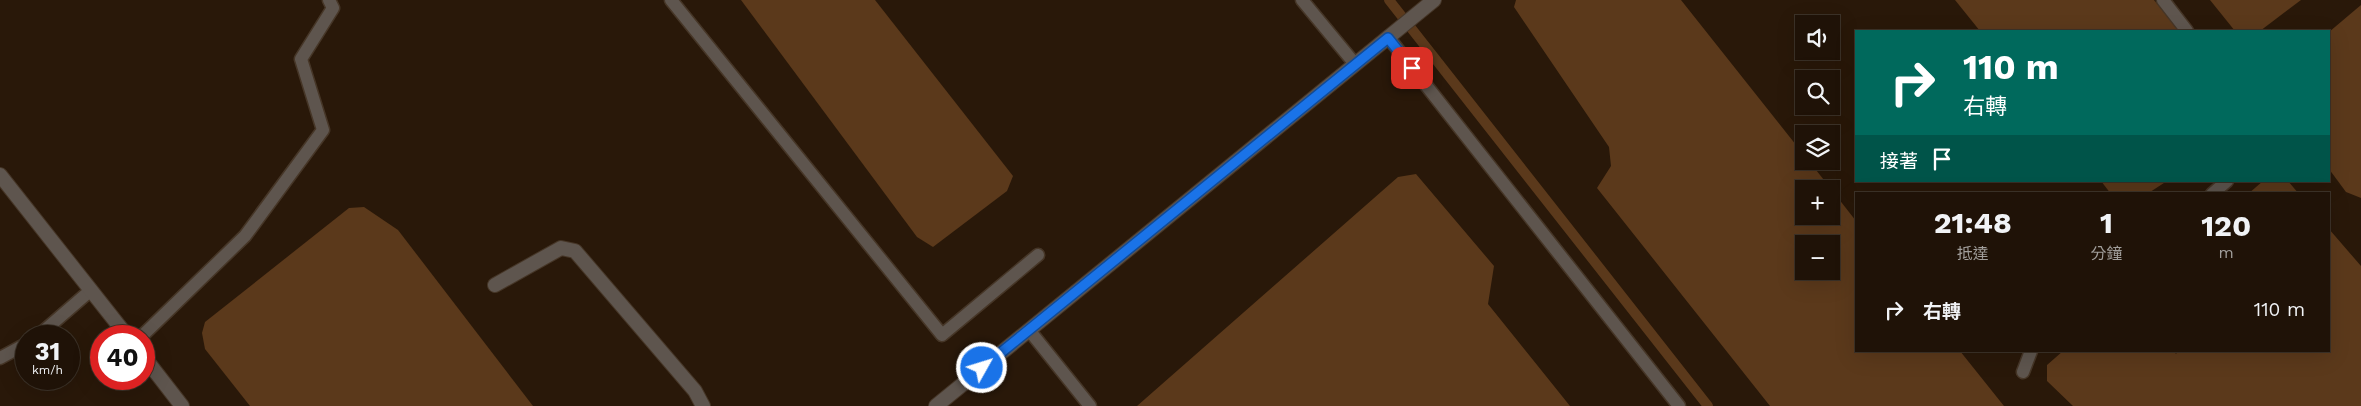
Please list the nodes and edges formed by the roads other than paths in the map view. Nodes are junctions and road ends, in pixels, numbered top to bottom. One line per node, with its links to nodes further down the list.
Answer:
1 (329, 0): 17 (lane)
2 (670, 0): 12 (lane)
3 (1302, 0): 8 (lane)
4 (1434, 0): 7 (street)
5 (2162, 0): 6 (lane)
6 (2186, 30)
7 (1388, 38): 8 (street); 28 (lane)
8 (1355, 64): 18 (street)
9 (0, 175): 14 (street)
10 (2226, 182): 11 (lane)
11 (2214, 192)
12 (1038, 255)
13 (495, 285): 25 (street)
14 (91, 290): 15 (lane); 16 (street)
15 (51, 325)
16 (118, 325)
17 (153, 325)
18 (1029, 330): 26 (street); 27 (lane)
19 (15, 350): 21 (lane)
20 (2031, 352): 23 (lane)
21 (0, 358)
22 (155, 371): 24 (street)
23 (2023, 372)
24 (182, 406)
25 (703, 406)
26 (936, 406)
27 (1090, 406)
28 (1679, 406)

